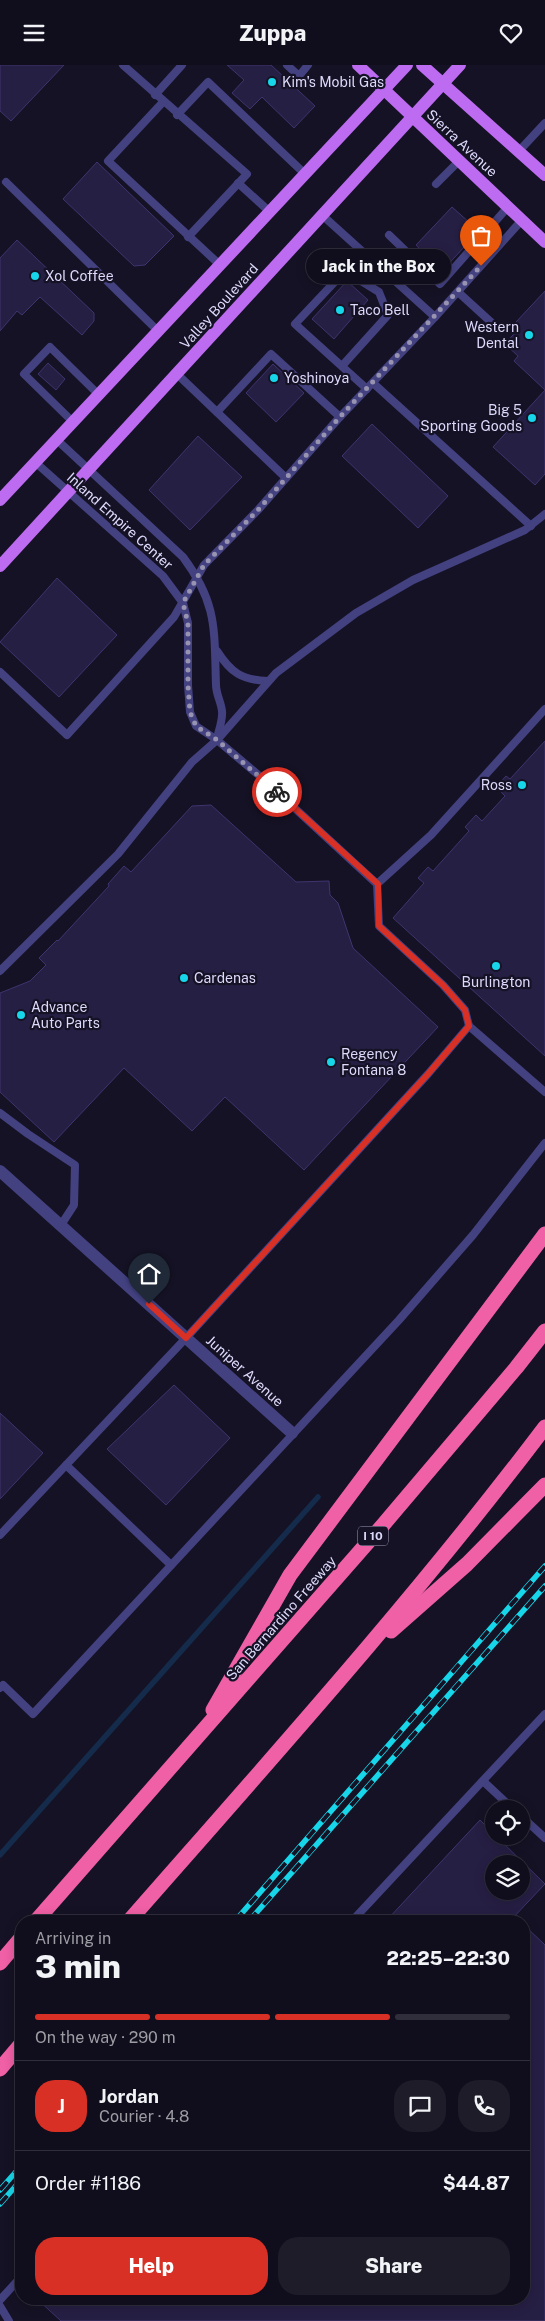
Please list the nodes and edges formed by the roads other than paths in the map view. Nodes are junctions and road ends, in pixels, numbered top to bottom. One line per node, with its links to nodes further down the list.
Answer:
1 (123, 65): 11 (lane)
2 (182, 65): 11 (lane)
3 (287, 65): 4 (lane)
4 (308, 65)
5 (358, 65): 10 (main road, Sierra Avenue)
6 (408, 65): 10 (main road, Valley Boulevard)
7 (422, 65): 9 (main road)
8 (460, 65): 9 (main road, Valley Boulevard)
9 (443, 82): 14 (main road, Valley Boulevard); 16 (main road)
10 (384, 89): 14 (main road, Sierra Avenue); 18 (main road, Valley Boulevard)
11 (155, 95): 12 (lane)
12 (163, 102): 13 (lane); 28 (lane)
13 (177, 115): 18 (lane); 21 (lane)
14 (411, 116): 17 (main road, Sierra Avenue); 25 (main road, Valley Boulevard)
15 (545, 123): 16 (lane)
16 (519, 151): 19 (main road)
17 (459, 161): 22 (lane); 23 (main road, Sierra Avenue)
18 (305, 174): 24 (main road, Valley Boulevard)
19 (545, 175)
20 (6, 182): 34 (lane)
21 (238, 183): 24 (lane); 28 (lane)
22 (436, 184)
23 (508, 207): 26 (main road, Sierra Avenue); 27 (lane)
24 (270, 212): 30 (main road, Valley Boulevard)
25 (322, 215): 32 (lane); 36 (main road, Valley Boulevard)
26 (522, 221): 29 (main road, Sierra Avenue); 31 (lane)
27 (389, 235)
28 (188, 237): 30 (lane)
29 (545, 242)
30 (220, 265): 34 (main road, Valley Boulevard)
31 (458, 292): 32 (lane); 33 (lane)
32 (435, 317): 37 (lane)
33 (492, 323)
34 (158, 331): 38 (main road, Valley Boulevard)
35 (342, 366): 35 (lane); 37 (lane)
36 (177, 374): 39 (lane); 44 (main road, Valley Boulevard)
37 (370, 386): 40 (lane); 49 (lane)
38 (99, 395): 41 (main road, Valley Boulevard); 41 (lane)
39 (217, 412): 40 (lane); 45 (lane)
40 (340, 417): 45 (lane)
41 (73, 422): 42 (main road, Valley Boulevard)
42 (57, 439): 43 (main road, Valley Boulevard); 44 (lane, Inland Empire Center)
43 (35, 462): 46 (lane, Inland Empire Center); 47 (main road, Valley Boulevard)
44 (89, 470): 46 (main road, Valley Boulevard); 51 (lane, Inland Empire Center)
45 (286, 478): 51 (lane)
46 (69, 492): 50 (main road, Valley Boulevard); 52 (lane, Inland Empire Center)
47 (0, 500)
48 (545, 514): 49 (lane)
49 (531, 525): 55 (lane)
50 (0, 566)
51 (198, 577): 52 (lane); 53 (lane, Inland Empire Center)
52 (183, 603): 54 (lane); 57 (lane)
53 (216, 651): 55 (lane); 57 (lane, Inland Empire Center)
54 (0, 673)
55 (268, 681): 57 (lane)
56 (545, 709): 58 (lane)
57 (217, 740): 58 (lane); 59 (lane)
58 (378, 884): 60 (lane)
59 (0, 971)
60 (469, 1026): 61 (lane); 68 (lane)
61 (545, 1092)
62 (0, 1113): 65 (lane)
63 (545, 1143): 70 (lane)
64 (0, 1171): 65 (street, Juniper Avenue)
65 (61, 1225): 68 (street, Juniper Avenue)
66 (545, 1234): 78 (highway)
67 (545, 1331): 78 (highway, San Bernardino Freeway / I 10)
68 (186, 1338): 70 (street, Juniper Avenue); 71 (lane)
69 (545, 1427): 75 (highway)
70 (292, 1433): 74 (lane)
71 (66, 1465): 73 (lane); 74 (lane)
72 (545, 1485): 75 (highway)
73 (0, 1535)
74 (171, 1565): 76 (lane)
75 (358, 1660): 84 (highway)
76 (0, 1688)
77 (545, 1714): 79 (lane)
78 (198, 1738): 83 (highway, San Bernardino Freeway / I 10)
79 (483, 1781): 80 (lane); 85 (lane)
80 (503, 1800)
81 (530, 1824): 82 (lane)
82 (545, 1838)
83 (41, 1915)
84 (134, 1915)
85 (358, 1915)
86 (15, 1945): 87 (highway)
87 (0, 1963)
88 (15, 2051): 89 (highway)
89 (0, 2069)
90 (15, 2284): 91 (lane)
91 (0, 2300)
92 (0, 2306): 93 (lane)
93 (10, 2321)

